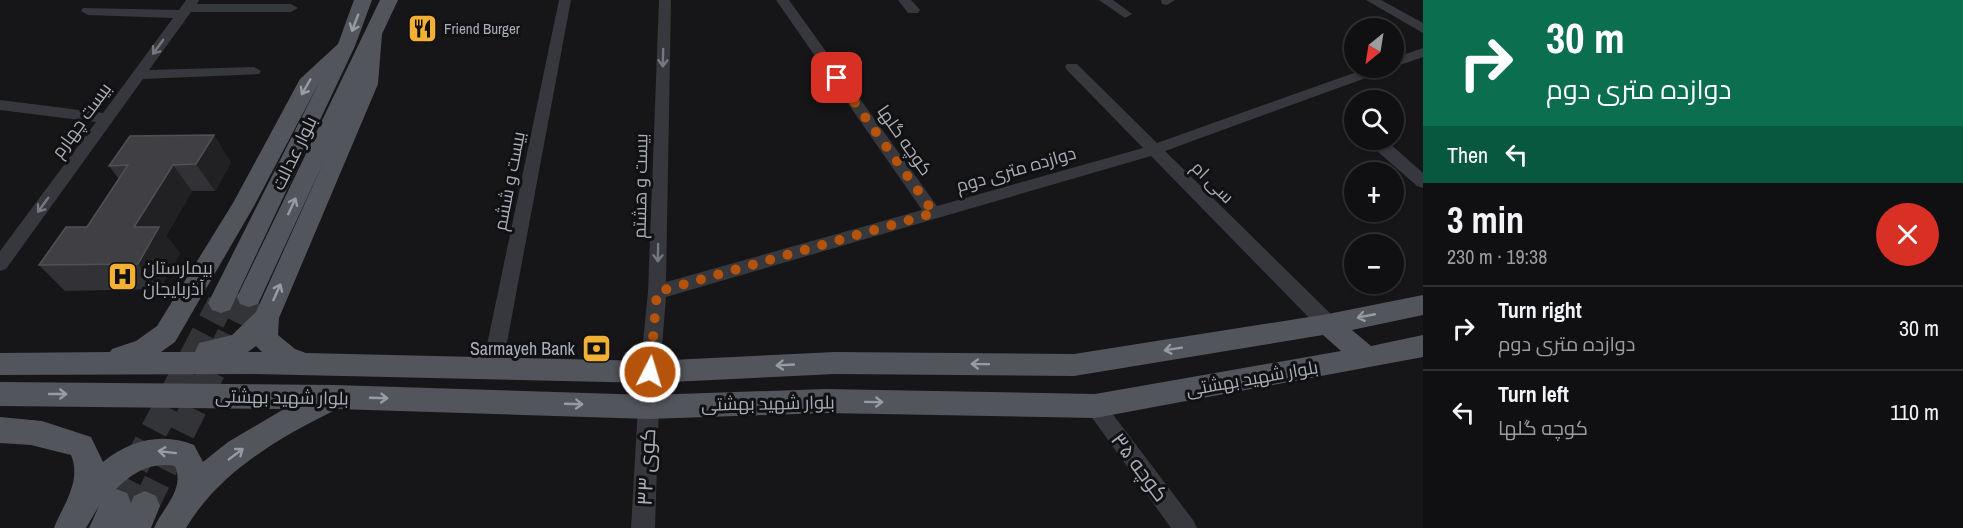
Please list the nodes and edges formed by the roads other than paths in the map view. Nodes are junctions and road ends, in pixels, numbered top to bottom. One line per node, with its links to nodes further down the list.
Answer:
1 (363, 0): 16 (main road, بلوار عدالت, one-way to 16)
2 (389, 0): 15 (main road, بلوار عدالت)
3 (565, 0): 42 (street, بیست و ششم)
4 (664, 0): 30 (street, بیست و هشتم, one-way to 30)
5 (782, 0): 28 (street, کوچه گلها)
6 (1105, 0): 12 (street)
7 (1372, 0): 14 (street)
8 (1390, 0): 13 (street)
9 (188, 7): 10 (street); 11 (street); 21 (street, بیست چهارم, one-way to 21)
10 (291, 8)
11 (88, 11)
12 (1125, 14)
13 (1423, 18)
14 (1423, 29)
15 (373, 33): 31 (main road, بلوار عدالت, one-way to 15); 34 (main road, one-way to 15)
16 (346, 46): 32 (main road, بلوار عدالت); 36 (main road, one-way to 36)
17 (1423, 52): 18 (street)
18 (1404, 59)
19 (1072, 67): 25 (street, سی ام)
20 (254, 71): 21 (street)
21 (138, 75): 24 (street, بیست چهارم)
22 (1352, 78): 25 (street, دوازده متری دوم)
23 (0, 105): 24 (street)
24 (107, 118): 29 (street, بیست چهارم, one-way to 29)
25 (1153, 150): 28 (street, دوازده متری دوم); 35 (street, سی ام)
26 (1387, 150): 27 (street)
27 (1423, 182)
28 (934, 213): 30 (street, دوازده متری دوم)
29 (0, 264)
30 (657, 292): 43 (street, بیست و هشتم)
31 (249, 297)
32 (220, 303)
33 (1423, 305): 35 (main road, بلوار شهید بهشتی, one-way to 35)
34 (266, 318): 36 (main road); 41 (main road)
35 (1328, 324): 38 (main road); 43 (main road, بلوار شهید بهشتی, one-way to 43)
36 (166, 334): 39 (main road)
37 (1422, 347): 38 (main road, بلوار شهید بهشتی)
38 (1366, 358): 47 (main road, بلوار شهید بهشتی)
39 (84, 363): 40 (main road, بلوار شهید بهشتی); 41 (main road, بلوار شهید بهشتی)
40 (0, 364)
41 (308, 365): 42 (main road, بلوار شهید بهشتی)
42 (492, 369): 43 (main road, بلوار شهید بهشتی)
43 (650, 372): 46 (street, کوی ۳۳)
44 (0, 394): 45 (main road, بلوار شهید بهشتی, one-way to 45)
45 (334, 397): 46 (main road, بلوار شهید بهشتی, one-way to 46); 49 (main road, one-way to 45)
46 (650, 406): 47 (main road, بلوار شهید بهشتی, one-way to 47); 53 (street, کوی ۳۳)
47 (1095, 406): 54 (street, کوچه ۳۵)
48 (0, 430): 50 (main road)
49 (192, 493): 50 (main road, one-way to 50); 52 (main road)
50 (85, 499): 51 (main road)
51 (69, 528)
52 (169, 528)
53 (643, 528)
54 (1185, 528)

